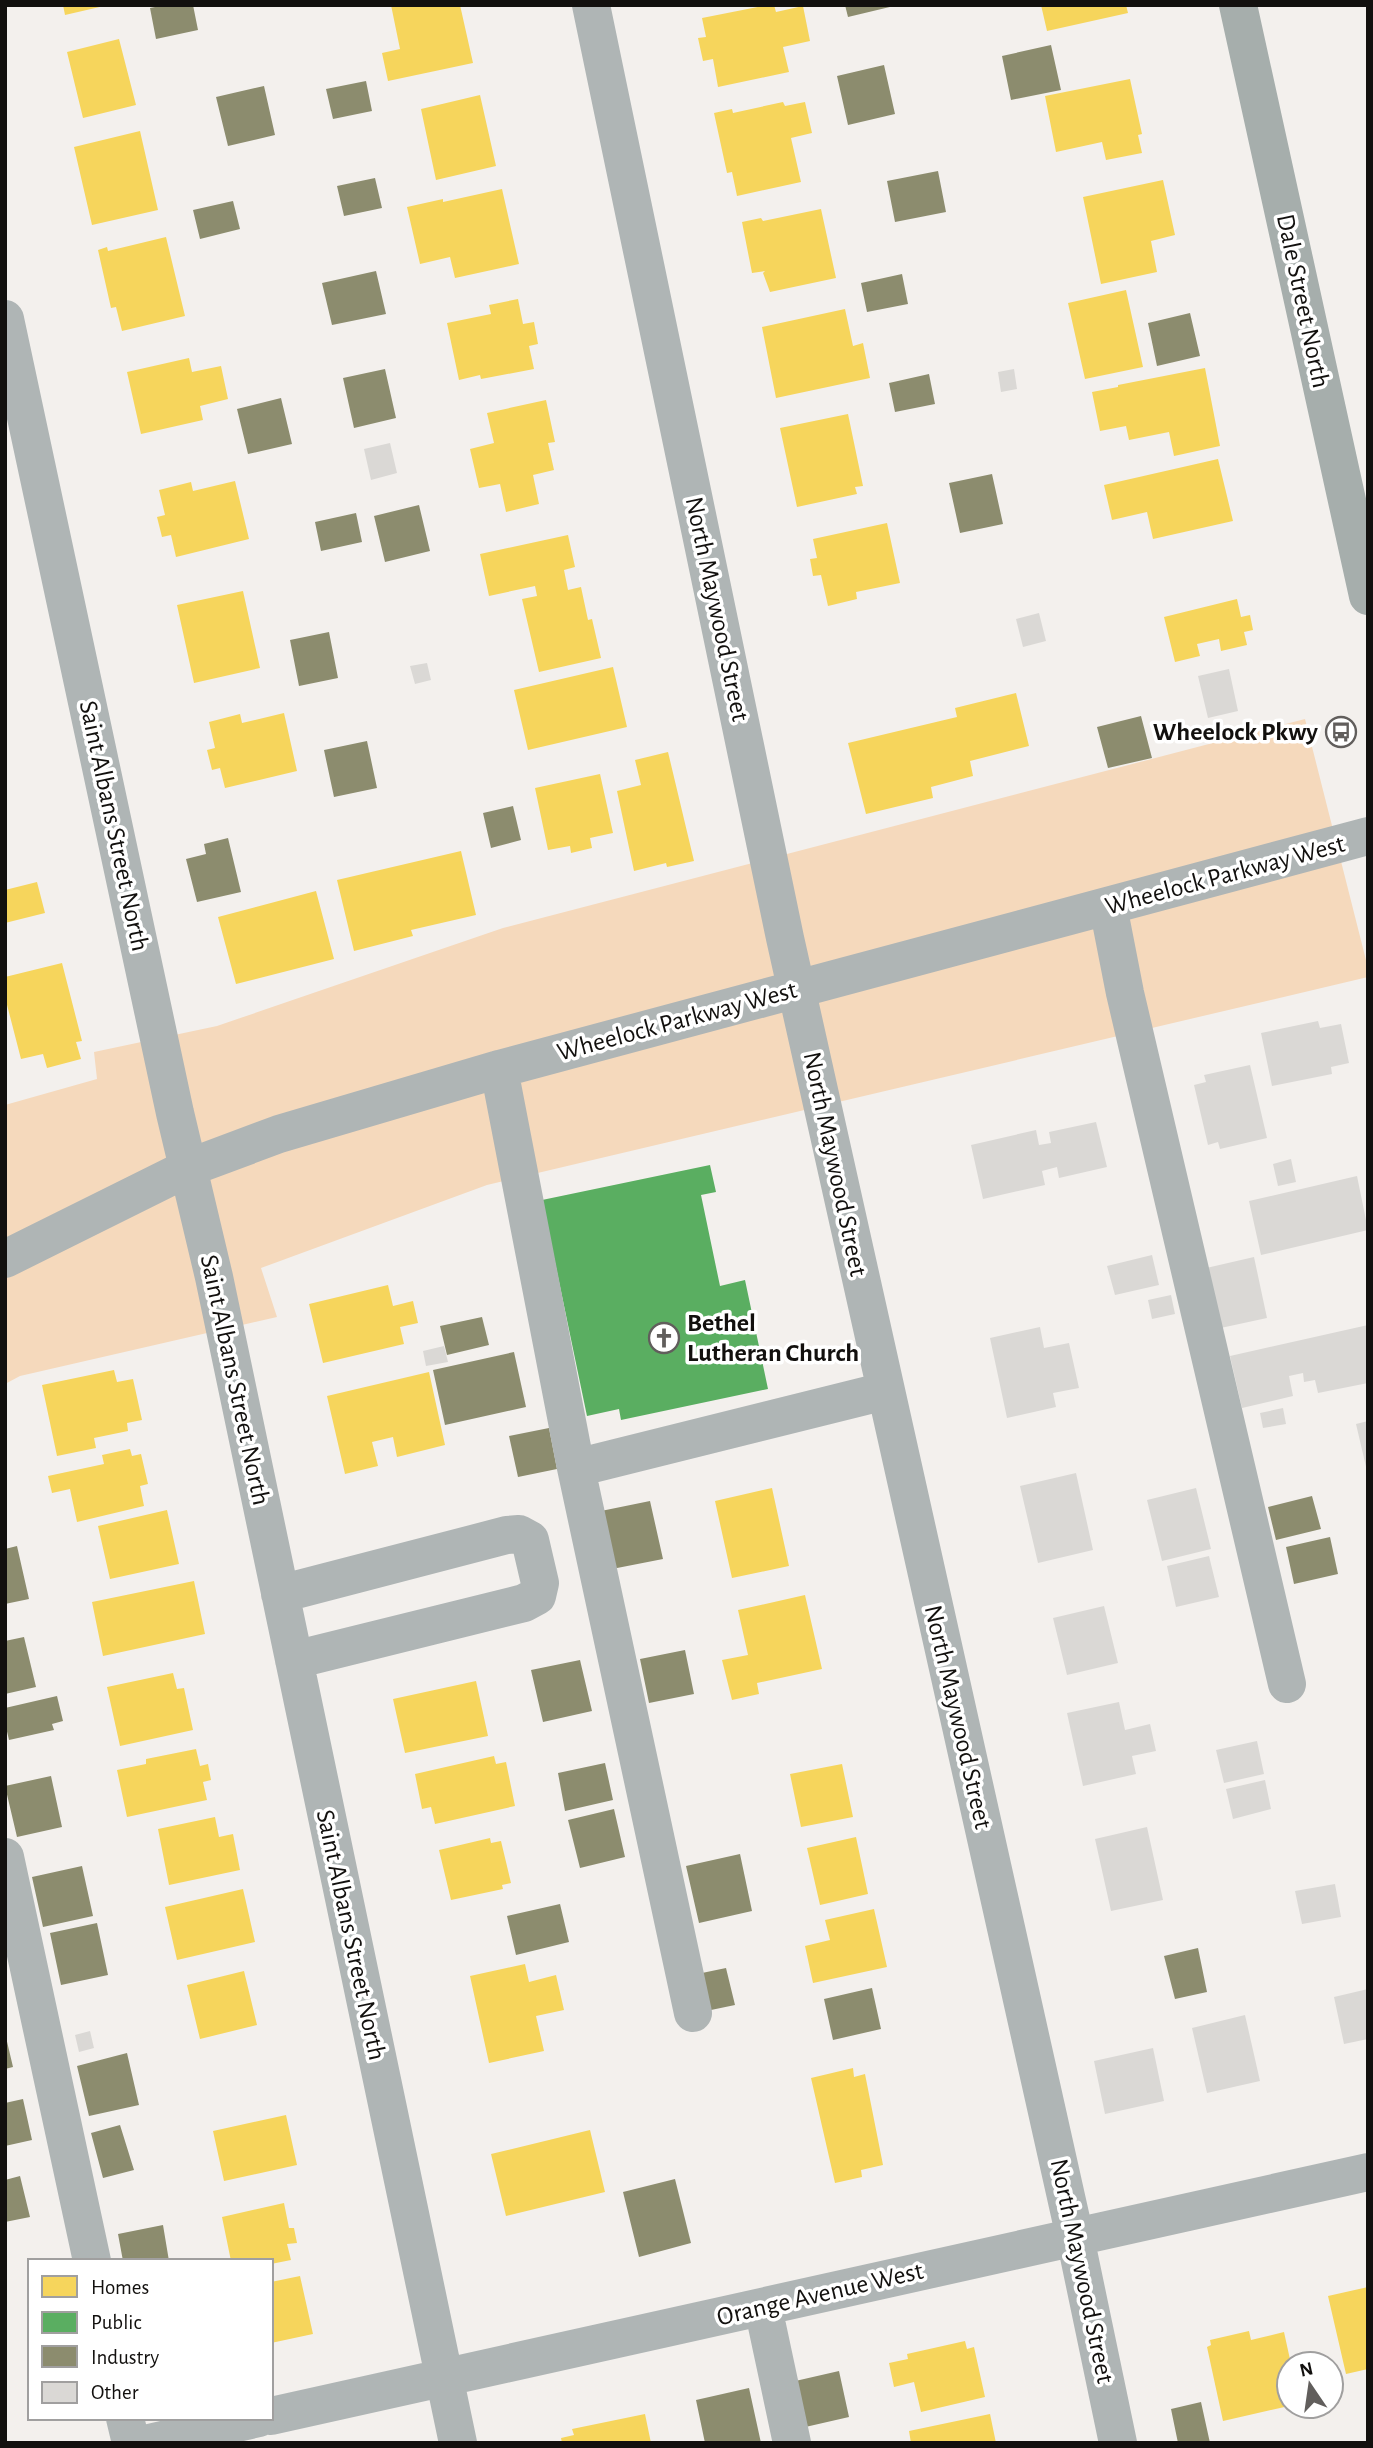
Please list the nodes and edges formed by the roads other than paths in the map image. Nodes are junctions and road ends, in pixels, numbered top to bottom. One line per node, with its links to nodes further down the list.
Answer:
1 (591, 5): 8 (street, North Maywood Street)
2 (1238, 5): 4 (main road, Dale Street North)
3 (5, 319): 10 (street, Saint Albans Street North)
4 (1356, 490): 5 (main road, Dale Street North)
5 (1368, 596)
6 (1368, 836): 7 (street, Wheelock Parkway West)
7 (1108, 906): 8 (street, Wheelock Parkway West); 16 (street)
8 (797, 989): 9 (street, Wheelock Parkway West); 12 (street, North Maywood Street)
9 (499, 1069): 10 (street, Wheelock Parkway West); 13 (street)
10 (188, 1168): 11 (street, Wheelock Parkway West); 14 (street, Saint Albans Street North)
11 (5, 1259)
12 (885, 1391): 13 (street); 20 (street, North Maywood Street)
13 (576, 1468): 18 (street)
14 (280, 1594): 15 (street, Saint Albans Street North); 15 (street)
15 (294, 1660): 23 (street, Saint Albans Street North)
16 (1287, 1684)
17 (5, 1857): 21 (street)
18 (693, 2013)
19 (1368, 2172): 20 (street, Orange Avenue West)
20 (1075, 2237): 22 (street, Orange Avenue West); 31 (street, North Maywood Street)
21 (92, 2259)
22 (764, 2307): 23 (street, Orange Avenue West); 30 (street)
23 (443, 2378): 24 (street, Orange Avenue West); 29 (street, Saint Albans Street North)
24 (273, 2416)
25 (125, 2420): 27 (street)
26 (250, 2420): 28 (street)
27 (131, 2443)
28 (149, 2443)
29 (457, 2443)
30 (792, 2443)
31 (1118, 2443)

